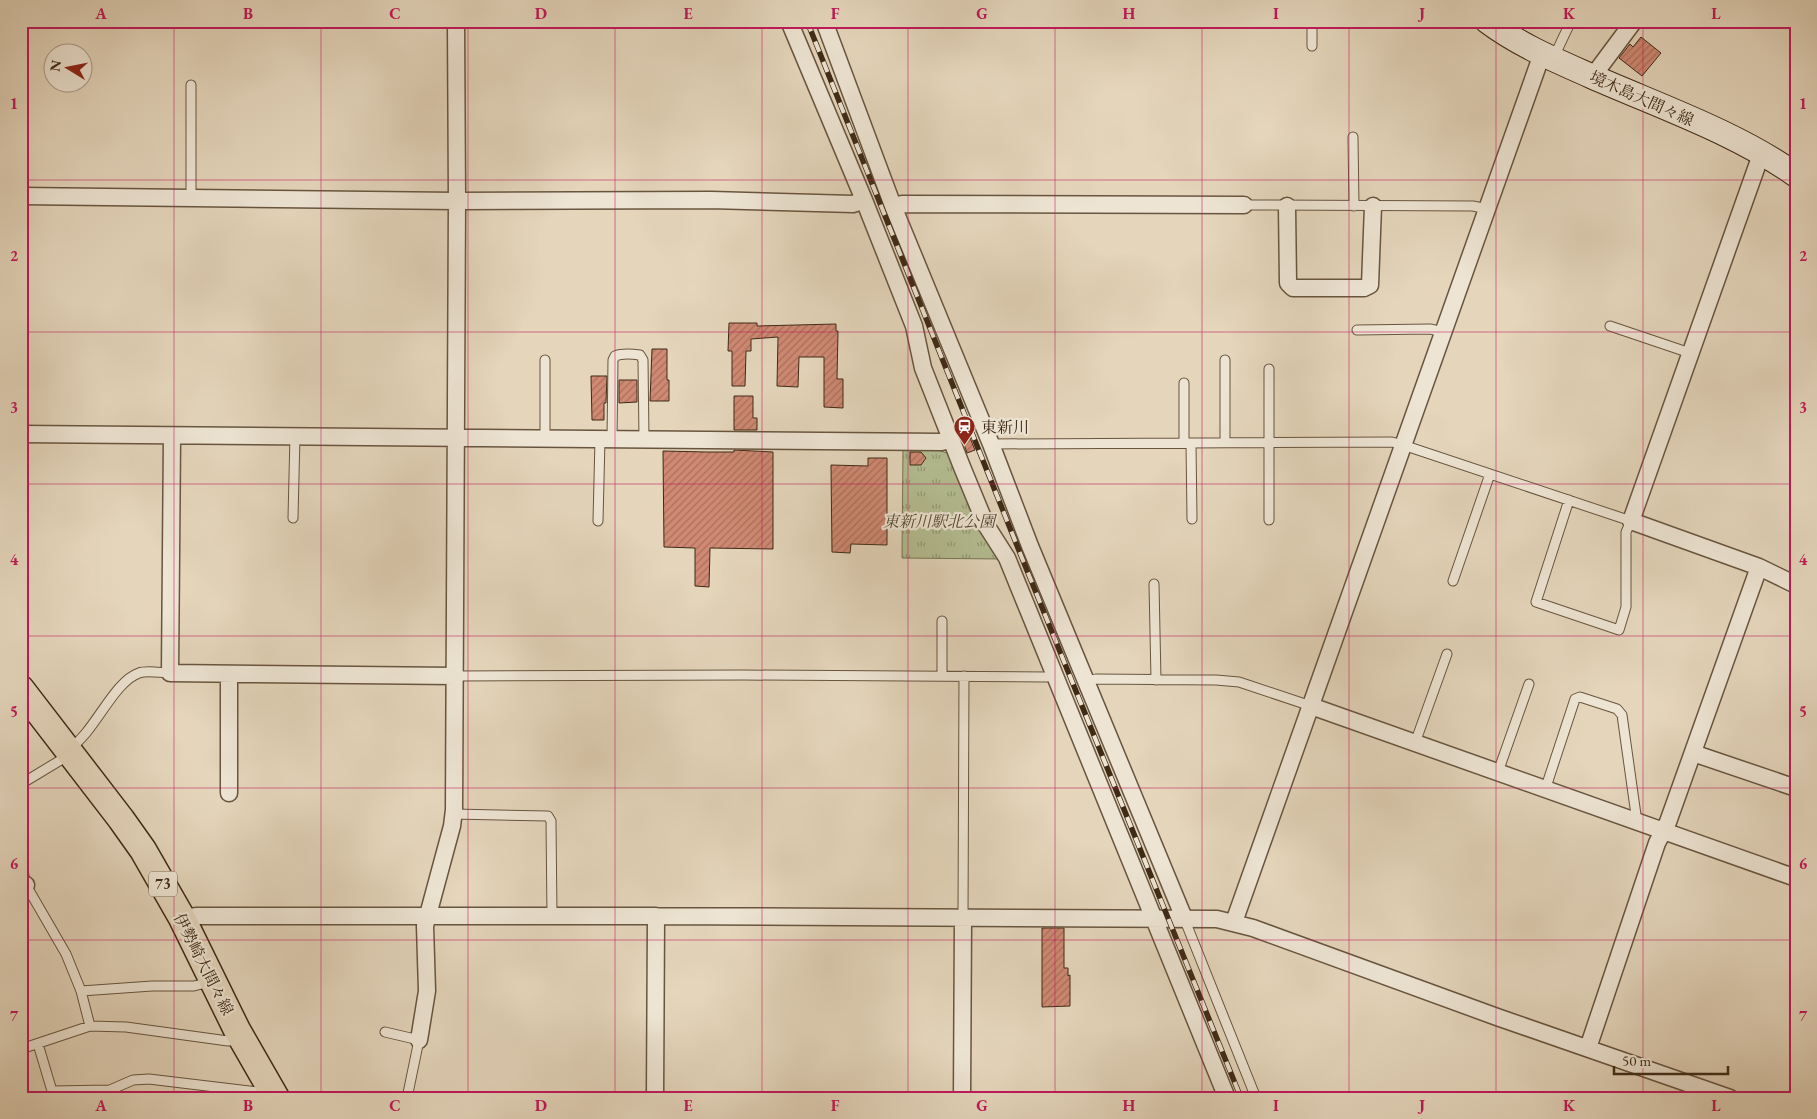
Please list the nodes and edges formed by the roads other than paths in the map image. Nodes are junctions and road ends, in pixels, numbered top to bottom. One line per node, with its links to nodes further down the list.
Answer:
1 (456, 21): 18 (street)
2 (789, 21): 17 (street)
3 (824, 21): 20 (street)
4 (1312, 21): 8 (lane)
5 (1487, 21): 9 (main road, 境木島大間々線)
6 (1571, 21): 9 (lane)
7 (1634, 21): 10 (street)
8 (1312, 46)
9 (1548, 57): 10 (main road, 境木島大間々線); 24 (street)
10 (1593, 76): 13 (main road, 境木島大間々線)
11 (191, 85): 16 (lane)
12 (1353, 137): 22 (lane)
13 (1763, 154): 14 (main road, 境木島大間々線); 28 (street)
14 (1796, 175)
15 (21, 196): 16 (street)
16 (190, 198): 18 (street)
17 (864, 200): 18 (street); 40 (street)
18 (457, 201): 36 (street)
19 (1244, 205): 20 (street); 21 (lane)
20 (893, 206): 44 (street)
21 (1287, 206): 22 (lane); 23 (street)
22 (1354, 206): 23 (lane)
23 (1373, 206): 24 (lane)
24 (1487, 209): 27 (street)
25 (1610, 326): 28 (lane)
26 (1357, 330): 27 (lane)
27 (1444, 332): 45 (street)
28 (1690, 353): 52 (street)
29 (545, 360): 37 (lane)
30 (1225, 360): 42 (lane)
31 (1269, 369): 43 (lane)
32 (1184, 383): 41 (lane)
33 (21, 434): 35 (street)
34 (295, 435): 35 (street); 36 (street); 48 (lane)
35 (172, 436): 59 (street)
36 (456, 437): 37 (street); 62 (street)
37 (545, 438): 38 (street)
38 (606, 439): 39 (street); 39 (lane); 50 (lane)
39 (644, 439): 40 (street)
40 (951, 439): 61 (street)
41 (1188, 443): 42 (lane); 44 (lane); 49 (lane)
42 (1225, 443): 43 (lane)
43 (1270, 443): 45 (lane); 51 (lane)
44 (991, 444): 66 (street)
45 (1403, 445): 46 (lane); 69 (street)
46 (1490, 474): 47 (lane); 54 (lane)
47 (1569, 500): 52 (lane); 52 (lane)
48 (292, 518)
49 (1192, 519)
50 (598, 520)
51 (1269, 520)
52 (1631, 521): 53 (street)
53 (1759, 568): 56 (street); 72 (street)
54 (1453, 581)
55 (1154, 584): 65 (lane)
56 (1796, 585)
57 (942, 621): 63 (lane)
58 (1447, 654): 70 (lane)
59 (170, 673): 60 (street); 71 (lane)
60 (229, 674): 62 (street); 77 (street)
61 (1055, 675): 64 (lane); 90 (street)
62 (455, 676): 63 (lane); 78 (street)
63 (942, 676): 64 (lane)
64 (964, 676): 88 (lane)
65 (1156, 680): 66 (lane); 69 (lane)
66 (1087, 681): 89 (street)
67 (1529, 684): 73 (lane)
68 (21, 689): 71 (main road, 伊勢崎大間々線 / 73)
69 (1311, 706): 70 (street); 91 (street)
70 (1415, 743): 73 (street)
71 (69, 752): 74 (lane); 87 (main road, 伊勢崎大間々線 / 73)
72 (1693, 753): 75 (street); 80 (street)
73 (1498, 772): 76 (street)
74 (21, 784)
75 (1796, 788)
76 (1545, 790): 79 (street); 79 (lane)
77 (229, 793)
78 (453, 814): 84 (street); 85 (lane)
79 (1637, 822): 80 (street)
80 (1664, 832): 82 (street); 99 (street)
81 (21, 862): 83 (lane)
82 (1796, 878)
83 (24, 886): 93 (lane)
84 (428, 915): 85 (street); 87 (street); 97 (street)
85 (552, 916): 86 (street)
86 (656, 916): 88 (street); 104 (street)
87 (182, 918): 92 (main road, 伊勢崎大間々線 / 73)
88 (963, 918): 90 (street); 105 (street)
89 (1184, 918): 90 (street); 91 (street); 107 (lane)
90 (1154, 919): 106 (street)
91 (1234, 922): 99 (street)
92 (212, 981): 93 (lane); 96 (main road, 伊勢崎大間々線 / 73)
93 (80, 991): 94 (lane)
94 (90, 1026): 96 (lane); 98 (lane)
95 (386, 1032): 97 (lane)
96 (243, 1038): 101 (main road, 伊勢崎大間々線 / 73)
97 (419, 1040): 103 (lane)
98 (38, 1044): 100 (lane); 102 (lane)
99 (1588, 1048): 108 (street)
100 (21, 1049)
101 (273, 1093): 102 (lane)
102 (51, 1094)
103 (407, 1098)
104 (655, 1098)
105 (962, 1098)
106 (1227, 1098)
107 (1256, 1098)
108 (1730, 1098)

